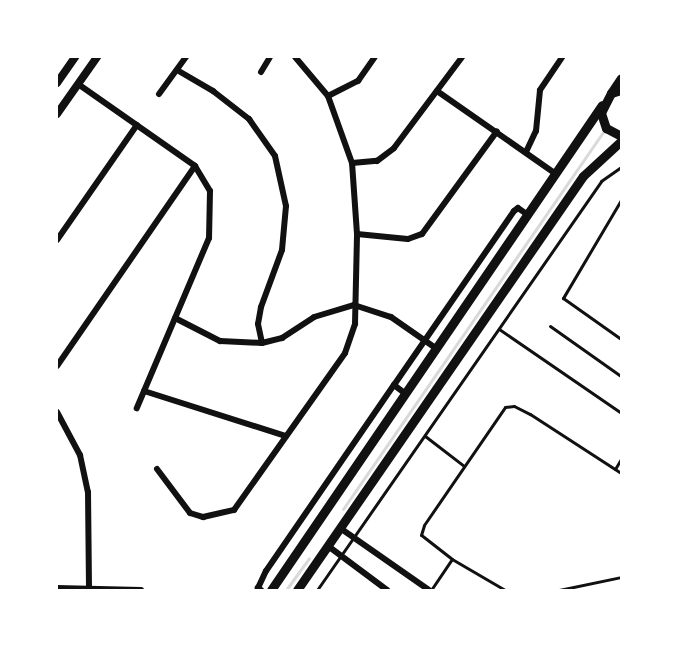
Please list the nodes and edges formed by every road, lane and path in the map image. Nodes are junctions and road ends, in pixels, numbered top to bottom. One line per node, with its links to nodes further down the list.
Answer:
1 (75, 57): 12 (street)
2 (97, 57): 13 (street)
3 (186, 57): 9 (street)
4 (270, 57): 10 (street)
5 (295, 57): 18 (street)
6 (375, 57): 18 (street)
7 (462, 57): 15 (street)
8 (562, 57): 25 (street)
9 (177, 70): 17 (street); 40 (street)
10 (261, 72)
11 (621, 78): 16 (main road)
12 (57, 83)
13 (78, 84): 20 (street); 21 (street)
14 (621, 90): 16 (main road)
15 (437, 91): 22 (street); 26 (street)
16 (611, 93): 19 (main road)
17 (159, 94)
18 (328, 96): 26 (street)
19 (602, 105): 23 (main road); 29 (main road)
20 (57, 114)
21 (137, 125): 27 (street); 33 (street)
22 (497, 131): 25 (street); 32 (street)
23 (621, 136)
24 (621, 141): 57 (main road)
25 (526, 152): 29 (street)
26 (352, 163): 32 (street)
27 (195, 166): 35 (street); 42 (street)
28 (621, 167): 37 (lane)
29 (556, 174): 31 (main road)
30 (621, 200): 38 (lane)
31 (528, 215): 39 (street); 41 (main road)
32 (357, 234): 34 (street)
33 (57, 240)
34 (354, 305): 39 (street); 40 (street); 50 (street)
35 (175, 318): 40 (street); 45 (street)
36 (550, 326): 43 (lane)
37 (499, 329): 49 (lane); 51 (lane)
38 (621, 339)
39 (425, 340): 41 (street); 44 (street)
40 (262, 343)
41 (437, 349): 46 (main road)
42 (57, 366)
43 (621, 376)
44 (394, 385): 46 (street); 66 (street)
45 (144, 391): 47 (street); 50 (street)
46 (407, 394): 67 (main road)
47 (137, 408)
48 (57, 412): 63 (street)
49 (621, 413)
50 (286, 436): 54 (street)
51 (424, 436): 53 (lane); 58 (lane)
52 (621, 459): 55 (lane)
53 (464, 465): 55 (lane); 61 (lane)
54 (157, 469)
55 (615, 469): 56 (lane)
56 (621, 473)
57 (340, 528): 58 (street); 59 (main road)
58 (353, 538): 60 (lane); 71 (street)
59 (328, 546): 60 (street); 68 (main road)
60 (341, 557): 69 (lane); 70 (street)
61 (452, 559): 71 (lane); 72 (lane)
62 (621, 577): 73 (lane)
63 (89, 587): 64 (street); 65 (street)
64 (57, 588)
65 (141, 590)
66 (261, 590)
67 (271, 590)
68 (297, 590)
69 (317, 590)
70 (387, 590)
71 (430, 590)
72 (505, 590)
73 (559, 590)

